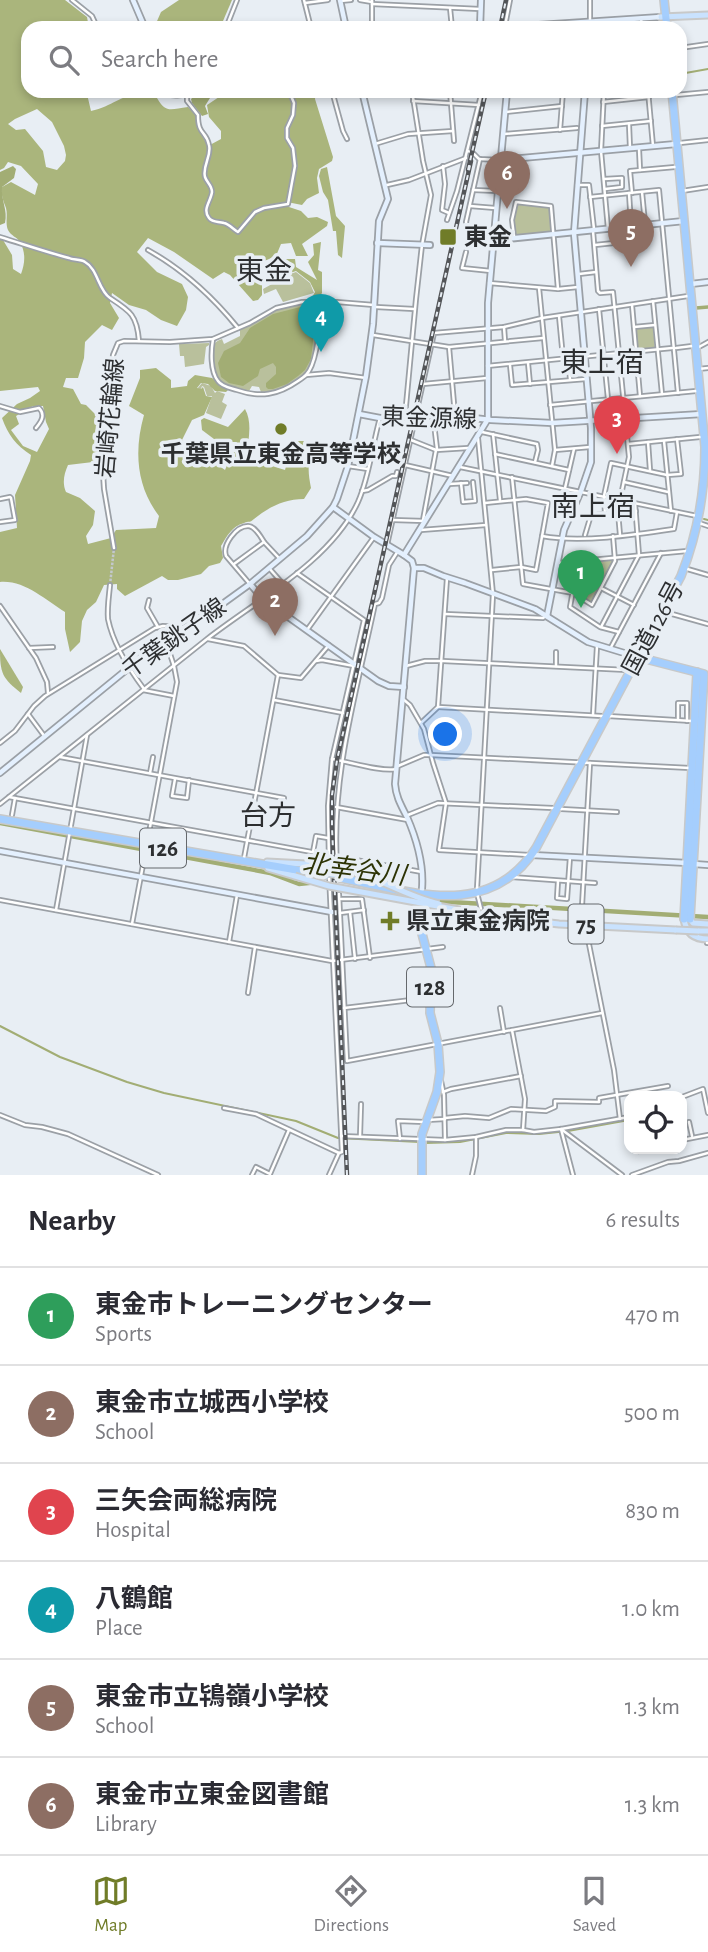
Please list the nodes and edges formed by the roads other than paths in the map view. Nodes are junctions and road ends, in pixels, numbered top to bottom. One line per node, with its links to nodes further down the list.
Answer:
1 (72, 0): 21 (street)
2 (133, 0): 22 (street)
3 (237, 0): 23 (street)
4 (328, 0): 13 (street)
5 (351, 0): 12 (street)
6 (360, 0): 14 (street)
7 (397, 0): 15 (street)
8 (481, 0): 17 (street)
9 (510, 0): 29 (street)
10 (590, 0): 30 (street)
11 (662, 0): 19 (highway)
12 (340, 1): 25 (street)
13 (305, 2): 24 (street)
14 (372, 2): 15 (street); 26 (street)
15 (397, 6): 16 (street)
16 (450, 8): 17 (street); 27 (street)
17 (481, 9): 28 (street)
18 (708, 15): 19 (main road)
19 (664, 17): 20 (street); 32 (highway)
20 (640, 18): 30 (street); 31 (street)
21 (94, 21)
22 (142, 21)
23 (229, 21)
24 (309, 21)
25 (344, 21)
26 (372, 21)
27 (451, 21)
28 (480, 21)
29 (506, 21)
30 (590, 21)
31 (641, 21)
32 (664, 21)
33 (708, 44): 34 (street)
34 (687, 47)
35 (687, 92): 36 (street)
36 (708, 92)
37 (188, 98): 38 (street)
38 (292, 98)
39 (334, 98): 65 (street)
40 (364, 98): 68 (street, 東金源線)
41 (413, 98): 51 (street)
42 (451, 98): 53 (street)
43 (480, 98): 54 (street)
44 (506, 98): 56 (street)
45 (563, 98): 55 (street)
46 (584, 98): 75 (street)
47 (603, 98): 52 (street)
48 (640, 98): 52 (street)
49 (649, 98): 57 (street)
50 (671, 98): 69 (highway, 国道126号 / 126)
51 (414, 101): 53 (street); 63 (street)
52 (603, 102): 59 (street)
53 (451, 103): 54 (street); 62 (street)
54 (479, 105): 73 (street)
55 (562, 106): 56 (street); 61 (street)
56 (504, 112): 64 (street)
57 (651, 121): 58 (street); 70 (street)
58 (629, 124): 59 (street); 72 (street)
59 (601, 127): 74 (street)
60 (578, 128): 61 (street)
61 (560, 130): 64 (street)
62 (453, 131): 63 (street); 67 (street)
63 (419, 133): 68 (street); 82 (street)
64 (502, 134): 78 (street)
65 (347, 139)
66 (708, 140): 69 (street)
67 (454, 141)
68 (375, 144): 84 (street, 東金源線)
69 (675, 144): 70 (street); 80 (highway, 国道126号 / 126); 90 (highway, 国道126号 / 126)
70 (653, 146): 71 (street)
71 (638, 147): 72 (street); 81 (street)
72 (630, 148): 74 (street)
73 (468, 151): 76 (street); 77 (street)
74 (601, 151): 75 (street); 83 (street)
75 (580, 153): 78 (street); 85 (street)
76 (466, 158): 79 (street); 97 (street)
77 (480, 159): 78 (street); 88 (street)
78 (499, 160): 89 (street)
79 (443, 166): 82 (street); 97 (street)
80 (675, 167): 81 (street); 99 (highway, 国道126号 / 126)
81 (640, 170): 92 (street)
82 (426, 172): 84 (street); 113 (street)
83 (604, 179): 87 (street); 87 (street)
84 (386, 186): 112 (street, 東金源線)
85 (577, 186): 94 (street); 106 (street)
86 (708, 187): 90 (street)
87 (605, 189): 93 (street)
88 (473, 190): 89 (street); 95 (street)
89 (497, 191): 96 (street)
90 (682, 191): 99 (highway, 国道126号 / 126)
91 (642, 192): 92 (street); 100 (street); 101 (street)
92 (631, 193): 93 (street); 102 (street)
93 (606, 195): 94 (street); 104 (street)
94 (590, 197): 105 (street)
95 (470, 206): 96 (street); 103 (street)
96 (495, 208): 110 (street)
97 (449, 214): 98 (street)
98 (447, 220)
99 (682, 221): 100 (street); 123 (highway, 国道126号 / 126); 127 (highway, 国道126号 / 126)
100 (662, 224): 101 (street); 128 (street)
101 (645, 225): 102 (street)
102 (632, 227): 104 (street); 115 (street)
103 (467, 228)
104 (608, 229): 105 (street)
105 (593, 231): 106 (street); 115 (street)
106 (574, 233): 107 (street); 120 (street)
107 (554, 235): 109 (street); 109 (street); 126 (street)
108 (0, 237): 147 (street)
109 (514, 239): 110 (street)
110 (493, 241): 111 (street); 118 (street)
111 (477, 242)
112 (377, 243): 113 (street); 132 (street, 東金源線)
113 (422, 245): 114 (street); 134 (street)
114 (430, 245)
115 (594, 245): 119 (street)
116 (148, 250): 142 (street)
117 (466, 252): 118 (street)
118 (491, 271): 122 (street)
119 (596, 272): 120 (street); 133 (street)
120 (577, 274): 124 (street)
121 (708, 282): 123 (street)
122 (489, 283): 125 (street); 143 (street)
123 (690, 284): 154 (highway, 国道126号 / 126)
124 (578, 287): 126 (street); 136 (street)
125 (539, 288): 126 (street); 138 (street)
126 (558, 289)
127 (688, 296): 128 (street); 154 (highway, 国道126号 / 126)
128 (670, 299): 129 (street); 155 (street)
129 (653, 301): 131 (street); 139 (street)
130 (313, 302): 132 (street, 岩崎花輪線); 142 (street, 岩崎花輪線); 169 (street)
131 (632, 304): 133 (street); 141 (street)
132 (374, 306): 134 (street, 岩崎花輪線); 144 (street, 東金源線)
133 (615, 307): 135 (street); 158 (street)
134 (414, 309): 148 (street)
135 (600, 309): 136 (street); 159 (street)
136 (580, 312): 137 (street); 160 (street)
137 (559, 316): 138 (street); 161 (street)
138 (542, 318): 140 (street); 145 (street)
139 (655, 325): 141 (street); 156 (street)
140 (504, 327): 143 (street); 149 (street)
141 (634, 327): 157 (street)
142 (238, 328): 146 (street, 岩崎花輪線)
143 (487, 328): 151 (street); 152 (street)
144 (373, 335): 148 (street); 170 (street, 東金源線)
145 (544, 338): 149 (street); 163 (street)
146 (213, 339): 147 (street, 岩崎花輪線); 169 (street)
147 (139, 341): 270 (street, 岩崎花輪線)
148 (411, 341): 152 (street); 191 (street)
149 (505, 341): 151 (street)
150 (708, 342): 154 (street)
151 (487, 343): 153 (street); 166 (street)
152 (431, 344): 153 (street); 176 (street)
153 (449, 347): 174 (street)
154 (694, 347): 155 (street); 168 (highway, 国道126号 / 126); 178 (highway, 国道126号 / 126)
155 (675, 348): 156 (street); 179 (street)
156 (657, 349): 157 (street); 180 (street)
157 (636, 351): 158 (street); 181 (street)
158 (619, 353): 159 (street); 182 (street)
159 (604, 354): 160 (street); 183 (street)
160 (584, 356): 162 (street); 172 (street)
161 (563, 358): 162 (street); 163 (street)
162 (568, 358): 173 (street)
163 (546, 360): 164 (street); 175 (street)
164 (528, 362): 165 (street); 177 (street)
165 (510, 364): 166 (street); 177 (street)
166 (487, 366): 171 (street)
167 (708, 368): 168 (street)
168 (698, 369): 188 (highway, 国道126号 / 126)
169 (306, 375): 170 (street)
170 (366, 377): 187 (street, 東金源線)
171 (487, 377): 174 (street); 194 (street)
172 (586, 379): 173 (street); 184 (street)
173 (570, 380): 175 (street)
174 (452, 381): 176 (street); 190 (street)
175 (548, 382): 177 (street); 185 (street)
176 (423, 384): 192 (street)
177 (530, 384)
178 (696, 391): 179 (street); 188 (highway, 国道126号 / 126)
179 (678, 393): 180 (street)
180 (662, 394): 181 (street)
181 (640, 396): 182 (street)
182 (624, 397): 183 (street); 195 (street)
183 (608, 399): 184 (street)
184 (588, 401): 185 (street); 196 (street)
185 (550, 405): 197 (street)
186 (0, 406): 198 (street)
187 (359, 414): 193 (street, 東金源線); 216 (street, 千葉銚子線)
188 (703, 414): 195 (street, 東金源線); 201 (highway, 国道126号 / 126)
189 (433, 415): 190 (street, 東金源線); 192 (street, 東金源線); 211 (street)
190 (455, 415): 194 (street, 東金源線)
191 (405, 416): 192 (street, 東金源線); 193 (street, 東金源線)
192 (416, 416): 204 (street)
193 (380, 418): 220 (street)
194 (488, 419): 197 (street, 東金源線); 199 (street)
195 (625, 419): 196 (street, 東金源線); 207 (street)
196 (590, 421): 197 (street, 東金源線); 209 (street)
197 (552, 424): 212 (street)
198 (36, 428)
199 (482, 432): 200 (street); 202 (street)
200 (493, 434): 213 (street); 214 (street)
201 (704, 437): 203 (street); 227 (highway, 国道126号 / 126); 255 (highway, 国道126号 / 126)
202 (478, 438): 208 (street); 221 (street)
203 (677, 439): 205 (street); 228 (street)
204 (411, 440): 211 (street); 215 (street)
205 (664, 440): 206 (street); 228 (street)
206 (648, 442): 207 (street); 224 (street)
207 (628, 444): 218 (street)
208 (472, 447): 211 (street); 219 (street)
209 (592, 447): 210 (street); 238 (street)
210 (574, 449): 212 (street); 222 (street)
211 (436, 450): 223 (street)
212 (555, 450): 217 (street)
213 (495, 454): 214 (street); 226 (street)
214 (535, 462): 217 (street)
215 (405, 465): 223 (street); 254 (street)
216 (348, 466): 220 (street); 247 (street, 千葉銚子線)
217 (552, 466): 222 (street)
218 (627, 466): 224 (street); 232 (street); 240 (street)
219 (460, 467): 221 (street); 229 (street)
220 (368, 469): 237 (street)
221 (482, 470): 226 (street); 245 (street)
222 (569, 470): 236 (street)
223 (432, 471): 229 (street); 256 (street)
224 (650, 471): 228 (street)
225 (397, 472): 237 (street)
226 (497, 473): 230 (street); 244 (street)
227 (707, 473): 255 (highway, 国道126号 / 126)
228 (667, 474): 239 (street)
229 (454, 476): 235 (street)
230 (512, 477): 236 (street); 242 (street)
231 (473, 482): 233 (street)
232 (624, 482): 239 (street); 243 (street)
233 (461, 483): 234 (street); 235 (street)
234 (467, 483)
235 (449, 484): 256 (street)
236 (565, 488): 238 (street)
237 (362, 491): 253 (street)
238 (581, 491): 240 (street); 267 (street)
239 (669, 492): 249 (street)
240 (604, 496): 243 (street); 252 (street)
241 (0, 499): 257 (street)
242 (514, 500): 244 (street); 263 (street); 282 (street)
243 (620, 500): 246 (street)
244 (500, 501): 245 (street)
245 (485, 503): 258 (street)
246 (635, 503): 248 (street); 249 (street)
247 (333, 507): 253 (street); 277 (street, 千葉銚子線)
248 (636, 511): 250 (street); 261 (street)
249 (671, 511): 251 (street)
250 (618, 512): 252 (street); 262 (street)
251 (677, 512): 255 (street); 261 (street)
252 (606, 513): 266 (street)
253 (348, 519): 265 (street); 286 (street)
254 (393, 520): 256 (street); 269 (street)
255 (698, 520): 259 (street); 272 (highway, 国道126号 / 126); 284 (highway, 国道126号 / 126)
256 (424, 521): 260 (street)
257 (0, 522)
258 (486, 525): 260 (street); 285 (street)
259 (708, 526)
260 (421, 530): 274 (street)
261 (638, 534): 262 (street); 275 (street)
262 (620, 535): 264 (street)
263 (542, 536): 267 (street); 282 (street)
264 (613, 536): 266 (street); 276 (street)
265 (374, 537): 269 (street); 297 (street)
266 (585, 537): 267 (street)
267 (562, 539): 279 (street)
268 (264, 542): 277 (street); 280 (street); 280 (street)
269 (387, 545): 271 (street)
270 (114, 548)
271 (398, 551): 274 (street); 330 (street)
272 (687, 551): 273 (street); 321 (highway, 国道126号 / 126)
273 (661, 553): 275 (street); 300 (street)
274 (404, 555): 283 (street)
275 (639, 555): 276 (street); 296 (street)
276 (615, 557): 278 (street); 292 (street)
277 (279, 558): 281 (street, 千葉銚子線)
278 (578, 561): 279 (street); 294 (street)
279 (558, 563): 293 (street)
280 (233, 564): 289 (street)
281 (268, 567): 289 (street, 千葉銚子線); 290 (street)
282 (522, 567): 285 (street); 293 (street)
283 (414, 568): 288 (street); 327 (street)
284 (684, 568): 287 (street); 302 (highway, 国道126号 / 126)
285 (492, 570): 295 (street)
286 (297, 573): 290 (street); 297 (street)
287 (708, 575)
288 (447, 578): 295 (street); 303 (street)
289 (250, 584): 298 (street); 308 (street, 千葉銚子線)
290 (283, 584): 298 (street)
291 (110, 585): 319 (street)
292 (601, 588): 294 (street); 296 (street)
293 (553, 589): 294 (street); 305 (street)
294 (573, 593): 309 (street)
295 (493, 594): 304 (street); 305 (street)
296 (618, 596): 300 (street); 309 (street)
297 (331, 597): 310 (street); 325 (street)
298 (263, 599): 310 (street); 313 (street)
299 (149, 600): 307 (street)
300 (634, 605): 311 (street)
301 (0, 606): 317 (street)
302 (662, 611): 306 (street); 321 (highway, 国道126号 / 126)
303 (445, 614): 304 (street); 323 (street)
304 (491, 616): 305 (street); 324 (street)
305 (547, 616): 315 (street)
306 (708, 624)
307 (158, 627): 308 (street); 319 (street)
308 (184, 627): 312 (street, 千葉銚子線)
309 (601, 627): 311 (street)
310 (307, 631): 314 (street)
311 (619, 632): 318 (street)
312 (165, 639): 326 (street); 329 (street, 千葉銚子線)
313 (207, 639): 326 (street); 334 (street)
314 (329, 645): 322 (street); 325 (street)
315 (597, 646): 318 (street); 331 (street)
316 (53, 647): 317 (street)
317 (29, 648): 337 (street)
318 (610, 649): 321 (street)
319 (120, 650): 329 (street); 337 (street)
320 (556, 652): 328 (street)
321 (636, 657): 332 (highway, 国道126号 / 126); 333 (highway); 346 (highway, 国道126号 / 126)
322 (316, 660): 325 (street); 334 (street)
323 (443, 661): 324 (street); 327 (street); 341 (street)
324 (489, 663): 328 (street); 342 (street)
325 (354, 665): 330 (street); 343 (street)
326 (174, 666): 336 (street); 338 (street)
327 (406, 666): 335 (street)
328 (556, 667): 331 (street)
329 (129, 668): 336 (street); 351 (street, 千葉銚子線)
330 (362, 669): 335 (street); 358 (street)
331 (596, 669): 332 (street); 345 (street)
332 (627, 670): 346 (highway, 国道126号 / 126)
333 (703, 673): 348 (highway)
334 (278, 674): 340 (street)
335 (404, 687): 339 (street)
336 (143, 690): 338 (street); 350 (street)
337 (48, 693): 344 (street)
338 (174, 696): 366 (street)
339 (403, 699): 349 (street); 361 (street)
340 (274, 700): 343 (street); 369 (street)
341 (438, 707): 342 (street); 349 (street)
342 (487, 710): 345 (street); 356 (street)
343 (343, 713): 357 (street)
344 (28, 714): 351 (street); 352 (street)
345 (593, 715): 346 (street)
346 (605, 716): 347 (street); 360 (highway, 国道126号 / 126)
347 (678, 720): 348 (street); 348 (street)
348 (698, 721): 362 (highway)
349 (421, 723): 353 (street)
350 (88, 735): 354 (street); 359 (street)
351 (44, 737): 364 (street, 千葉銚子線)
352 (0, 743)
353 (430, 755): 356 (street); 361 (street); 373 (street)
354 (60, 757): 359 (street); 370 (street)
355 (153, 757): 365 (street)
356 (484, 757): 360 (street); 375 (street)
357 (332, 759): 358 (street); 386 (street)
358 (341, 760): 361 (street); 376 (street)
359 (84, 761): 365 (street); 378 (street)
360 (583, 763): 362 (street); 377 (highway, 国道126号 / 126); 379 (street)
361 (396, 768): 383 (street)
362 (696, 768): 363 (street); 400 (highway)
363 (708, 769)
364 (0, 773)
365 (150, 773): 366 (street)
366 (159, 775): 367 (street); 384 (street)
367 (175, 778): 368 (street); 368 (street)
368 (189, 780): 369 (street)
369 (256, 793): 372 (street); 387 (street)
370 (9, 797): 371 (street); 374 (street)
371 (15, 798): 378 (street); 381 (street)
372 (284, 798)
373 (446, 803): 375 (street); 383 (street); 391 (street)
374 (0, 804)
375 (481, 806): 377 (street); 391 (street)
376 (336, 807): 383 (street); 395 (street)
377 (555, 809): 379 (street); 394 (highway, 国道126号 / 126)
378 (75, 810): 384 (street); 385 (street)
379 (588, 810): 380 (street); 398 (street)
380 (617, 812)
381 (12, 815)
382 (0, 817): 385 (highway, 126)
383 (407, 818): 404 (street)
384 (150, 823): 387 (street); 388 (street)
385 (71, 830): 388 (highway, 126); 399 (street)
386 (328, 838): 390 (street); 393 (street)
387 (247, 840): 390 (street); 397 (street)
388 (146, 844): 392 (highway, 126); 397 (highway, 126); 405 (street)
389 (0, 851): 399 (street)
390 (313, 852): 393 (street)
391 (479, 852): 394 (street); 413 (street)
392 (208, 855): 403 (highway, 126); 422 (main road, 75, bridge)
393 (328, 855): 395 (street); 418 (street)
394 (530, 855): 396 (street); 406 (highway, 国道126号 / 126); 413 (highway, 国道126号 / 126)
395 (336, 857): 401 (street); 404 (street)
396 (570, 857): 398 (street); 408 (street)
397 (244, 858): 403 (highway, 126)
398 (585, 858): 400 (street); 409 (street)
399 (65, 863): 405 (street); 416 (street)
400 (690, 864): 402 (street); 421 (highway)
401 (337, 865)
402 (708, 865)
403 (326, 871): 411 (highway, 126, bridge); 422 (main road, 75, bridge)
404 (422, 872): 411 (street)
405 (140, 877): 412 (street); 424 (street)
406 (511, 877): 407 (street); 413 (highway, 国道126号 / 126)
407 (558, 881): 408 (street); 408 (street)
408 (568, 881): 409 (street)
409 (584, 883): 410 (street); 423 (street)
410 (595, 883)
411 (422, 891): 413 (highway, 国道126号 / 126); 432 (highway, 128)
412 (237, 895): 418 (street); 429 (street)
413 (478, 895): 415 (street)
414 (0, 900): 416 (street)
415 (481, 909)
416 (56, 910): 424 (street)
417 (364, 910): 419 (street); 420 (street); 433 (street)
418 (332, 912): 435 (street)
419 (351, 912): 420 (street); 434 (street)
420 (340, 913): 436 (street)
421 (687, 915): 425 (main road); 428 (main road)
422 (497, 917): 427 (main road, 75, bridge)
423 (584, 922)
424 (132, 924): 429 (street)
425 (708, 924)
426 (586, 929): 441 (street)
427 (708, 931)
428 (708, 941)
429 (229, 942): 430 (street)
430 (256, 947): 435 (street); 437 (street)
431 (443, 947): 432 (street)
432 (427, 950): 433 (street); 438 (highway, 128)
433 (370, 958): 434 (street)
434 (355, 959): 436 (street)
435 (334, 961): 436 (street); 465 (street)
436 (343, 961): 439 (street)
437 (247, 993)
438 (430, 998): 439 (street); 444 (highway, 128)
439 (344, 1008): 444 (street)
440 (500, 1008): 443 (street)
441 (602, 1013): 442 (street); 450 (street)
442 (512, 1030): 443 (street); 445 (street)
443 (504, 1032): 444 (street)
444 (438, 1044): 446 (highway, 128)
445 (521, 1076): 448 (street); 453 (street)
446 (440, 1080): 448 (street); 459 (highway, 128)
447 (668, 1086): 450 (street)
448 (443, 1092): 456 (street)
449 (687, 1095): 454 (street)
450 (617, 1096): 453 (street); 458 (street)
451 (360, 1104): 466 (street)
452 (223, 1108): 462 (street)
453 (524, 1110): 456 (street); 463 (street)
454 (708, 1113)
455 (0, 1115): 476 (street)
456 (445, 1118): 459 (street); 472 (street)
457 (624, 1118): 458 (street)
458 (620, 1119): 461 (street)
459 (426, 1121): 470 (street); 471 (highway, 128)
460 (689, 1122): 468 (street)
461 (561, 1129): 463 (street); 482 (street); 483 (street)
462 (289, 1130): 473 (street); 478 (street)
463 (523, 1130): 467 (street)
464 (708, 1135): 468 (street)
465 (341, 1136): 466 (street); 473 (street)
466 (360, 1137): 470 (street)
467 (476, 1137): 472 (street); 481 (street)
468 (692, 1137): 469 (street)
469 (687, 1138)
470 (400, 1139): 471 (street)
471 (422, 1140): 472 (street); 480 (highway, 128)
472 (445, 1140)
473 (339, 1153): 479 (street)
474 (708, 1153): 475 (street)
475 (648, 1170): 484 (street); 485 (street)
476 (158, 1175)
477 (252, 1175): 478 (street)
478 (270, 1175)
479 (329, 1175)
480 (422, 1175)
481 (472, 1175)
482 (573, 1175)
483 (622, 1175)
484 (632, 1175)
485 (650, 1175)

